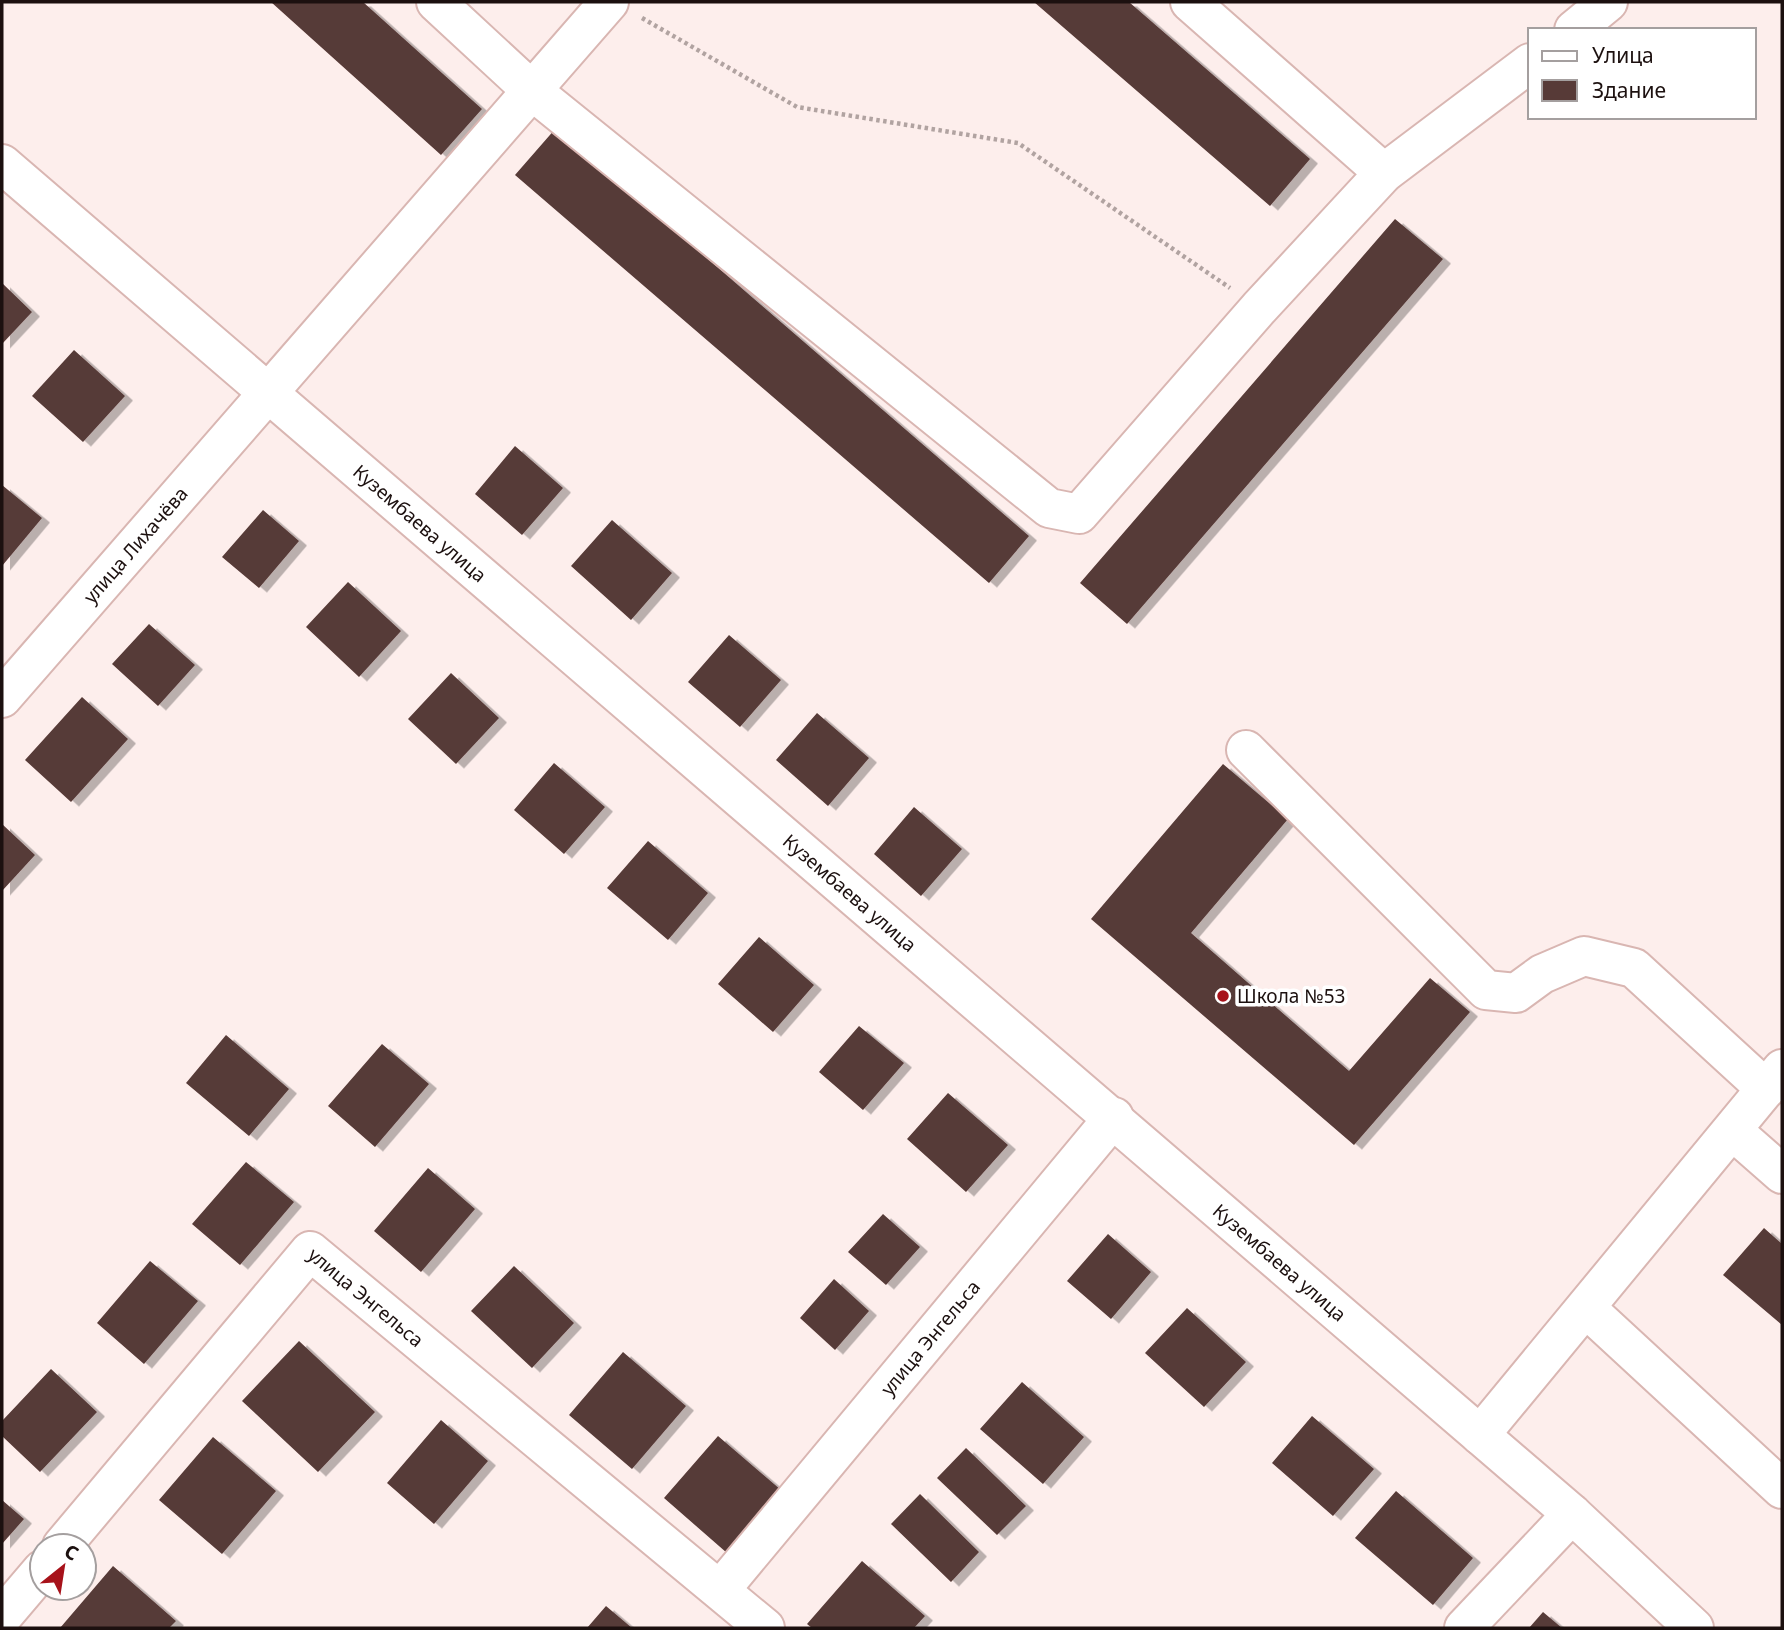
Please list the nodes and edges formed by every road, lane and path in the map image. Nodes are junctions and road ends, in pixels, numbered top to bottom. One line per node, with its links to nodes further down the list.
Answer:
1 (436, 2): 7 (street)
2 (1190, 2): 9 (street)
3 (1608, 2): 5 (street)
4 (623, 8): 7 (street, улица Лихачёва); 10 (path)
5 (1576, 28)
6 (1528, 65): 9 (street)
7 (530, 89): 10 (street); 11 (street, улица Лихачёва)
8 (2, 164): 11 (street, Кузембаева улица)
9 (1384, 173): 10 (street)
10 (1259, 307)
11 (268, 392): 12 (street, улица Лихачёва); 15 (street, Кузембаева улица)
12 (2, 698)
13 (1246, 750): 14 (street)
14 (1774, 1079): 16 (street)
15 (1114, 1117): 19 (street, Кузембаева улица); 24 (street, улица Энгельса)
16 (1732, 1131): 17 (street); 18 (street)
17 (1782, 1174)
18 (1586, 1308): 19 (street); 20 (street)
19 (1480, 1435): 21 (street, Кузембаева улица)
20 (1782, 1489)
21 (1572, 1514): 27 (street); 28 (street, Кузембаева улица)
22 (74, 1532): 24 (street, улица Энгельса)
23 (28, 1587): 25 (street)
24 (721, 1589): 26 (street, улица Энгельса)
25 (2, 1618)
26 (765, 1628)
27 (1464, 1628)
28 (1694, 1628)

